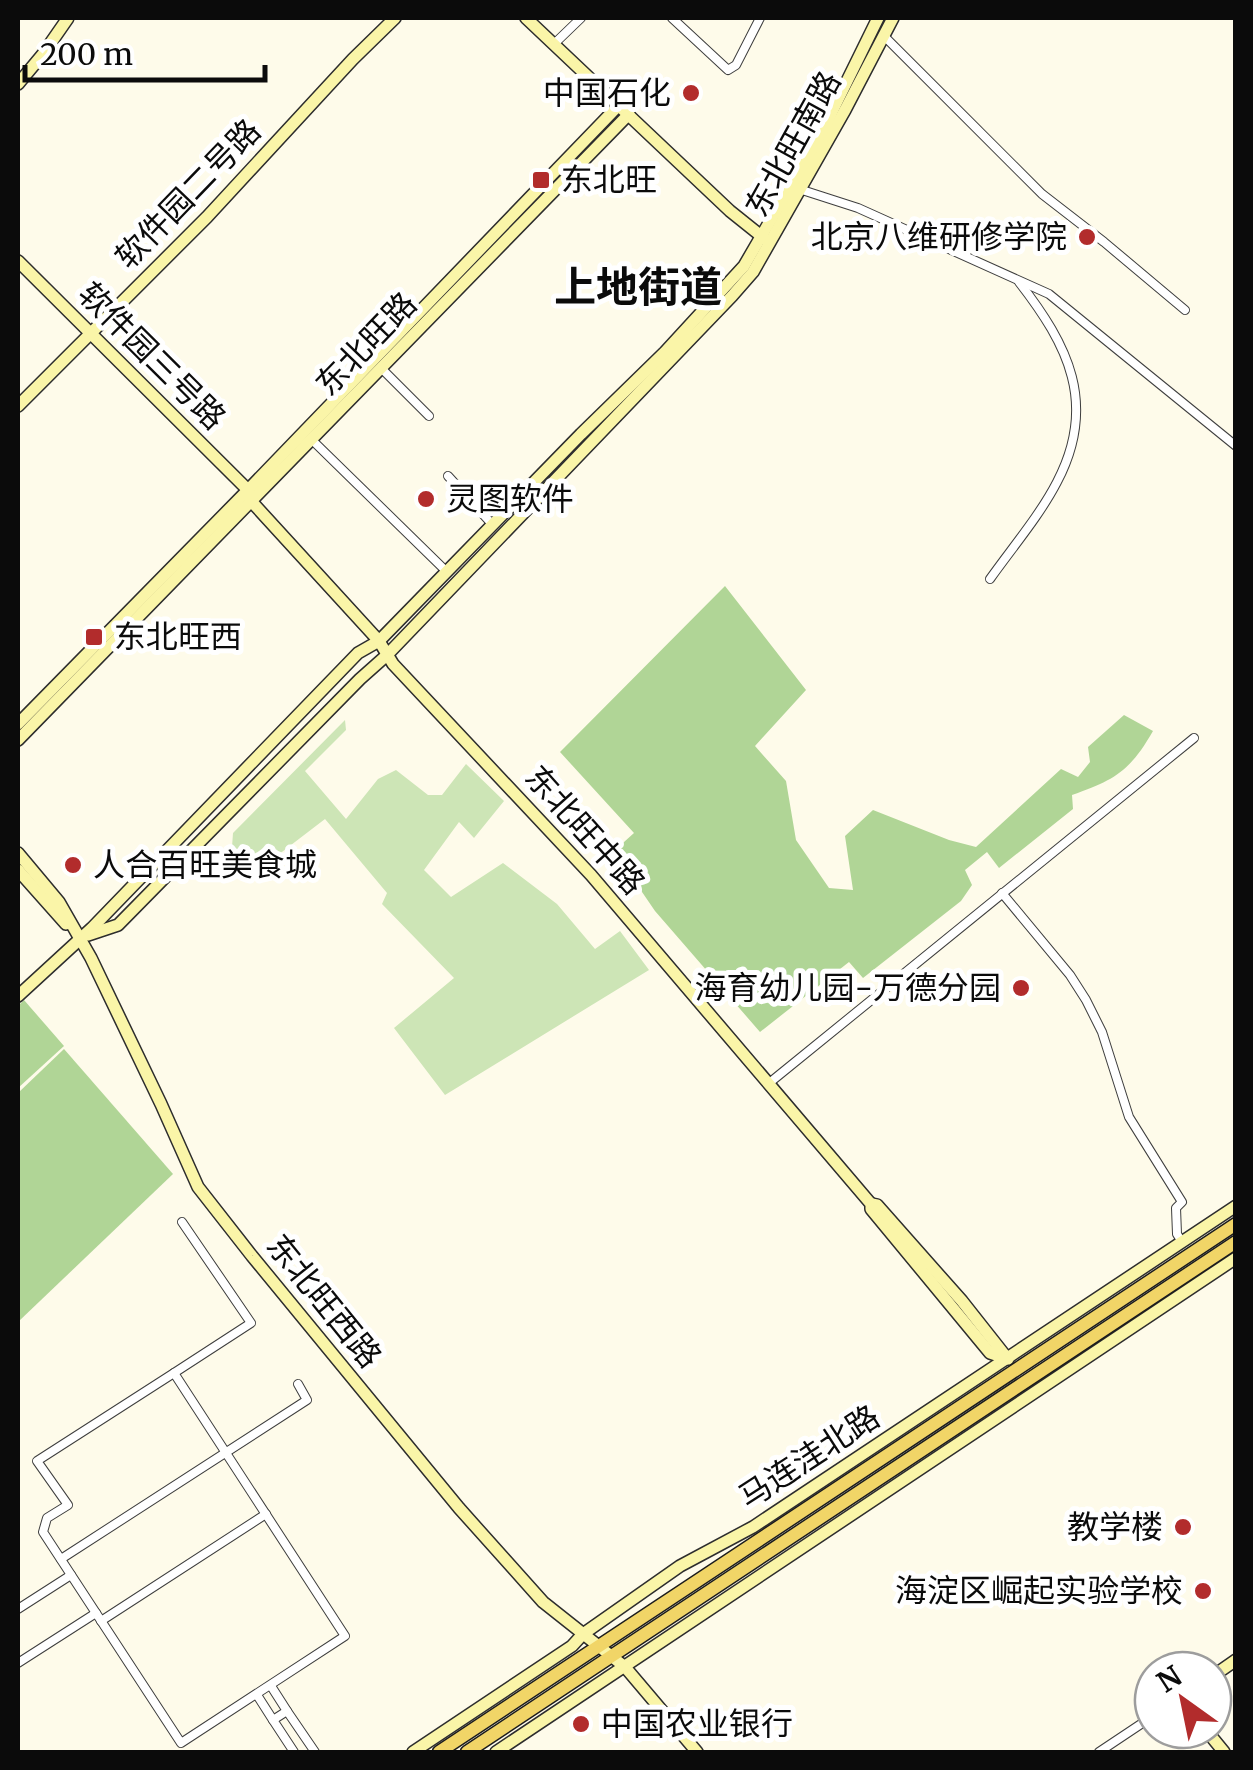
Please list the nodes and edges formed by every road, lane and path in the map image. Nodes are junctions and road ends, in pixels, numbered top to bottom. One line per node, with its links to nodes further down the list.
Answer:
1 (68, 18): 11 (street)
2 (395, 18): 18 (street, 软件园二号路)
3 (526, 18): 10 (street)
4 (581, 18): 10 (street)
5 (672, 18): 6 (street)
6 (760, 18)
7 (878, 18): 14 (street, 东北旺南路)
8 (893, 18): 9 (street, 东北旺南路)
9 (884, 35): 13 (street, 东北旺南路); 17 (street)
10 (554, 44): 12 (street)
11 (18, 84)
12 (624, 110): 14 (street); 19 (street, 东北旺路); 25 (street, 东北旺路)
13 (799, 189): 14 (street, 东北旺南路); 16 (street)
14 (764, 239): 26 (street); 30 (street)
15 (18, 261): 18 (street, 软件园三号路)
16 (1016, 278): 23 (street); 28 (street)
17 (1185, 310)
18 (90, 334): 20 (street, 软件园二号路); 25 (street, 软件园三号路)
19 (381, 368): 21 (street); 22 (street, 东北旺路)
20 (18, 406)
21 (429, 416)
22 (311, 440): 25 (street, 东北旺路); 27 (street)
23 (1236, 446)
24 (448, 476): 26 (street)
25 (249, 495): 29 (street, 东北旺中路); 31 (street, 东北旺路); 33 (street, 东北旺路)
26 (492, 524): 27 (street)
27 (446, 571): 29 (street)
28 (990, 579)
29 (379, 641): 30 (street, 东北旺中路); 37 (street)
30 (387, 655): 37 (street); 39 (street, 东北旺中路)
31 (18, 724)
32 (1194, 738): 36 (street)
33 (18, 740)
34 (18, 853): 37 (street, 东北旺西路)
35 (18, 870): 37 (street, 东北旺西路)
36 (1002, 892): 39 (street); 44 (street)
37 (79, 938): 38 (street); 59 (street, 东北旺西路)
38 (18, 996)
39 (768, 1084): 48 (street, 东北旺中路)
40 (1236, 1206): 44 (street, 马连洼北路)
41 (182, 1222): 49 (street)
42 (1236, 1224): 43 (main road, 马连洼北路)
43 (1220, 1234): 44 (street); 45 (street); 48 (main road, 马连洼北路)
44 (1177, 1245): 48 (street, 马连洼北路)
45 (1234, 1249): 46 (street); 47 (main road, 马连洼北路)
46 (1119, 1335): 47 (street); 63 (street)
47 (1072, 1350): 48 (main road, 马连洼北路)
48 (1017, 1370): 53 (street, 马连洼北路); 55 (main road, 马连洼北路); 61 (main road, 马连洼北路)
49 (174, 1373): 51 (street); 54 (street)
50 (298, 1384): 51 (street)
51 (226, 1453): 52 (street); 54 (street)
52 (266, 1514): 58 (street); 65 (street)
53 (753, 1527): 55 (street); 59 (street, 马连洼北路)
54 (61, 1559): 56 (street)
55 (720, 1566): 60 (main road, 马连洼北路)
56 (71, 1574): 57 (street); 58 (street)
57 (18, 1609)
58 (99, 1617): 62 (street); 67 (street)
59 (583, 1634): 60 (street, 东北旺西路); 66 (street, 马连洼北路)
60 (600, 1646): 61 (street, 东北旺西路); 64 (main road, 马连洼北路)
61 (613, 1656): 63 (street, 东北旺西路); 75 (main road, 马连洼北路)
62 (18, 1663)
63 (625, 1667): 76 (street); 77 (street, 东北旺西路)
64 (548, 1681): 66 (street); 74 (main road, 马连洼北路)
65 (271, 1686): 67 (street); 68 (street)
66 (504, 1692): 73 (street, 马连洼北路)
67 (256, 1695): 69 (street)
68 (287, 1710): 69 (street); 72 (street)
69 (273, 1720): 71 (street)
70 (1133, 1729): 78 (street)
71 (294, 1752)
72 (315, 1752)
73 (412, 1752)
74 (439, 1752)
75 (466, 1752)
76 (496, 1752)
77 (697, 1752)
78 (1099, 1752)

